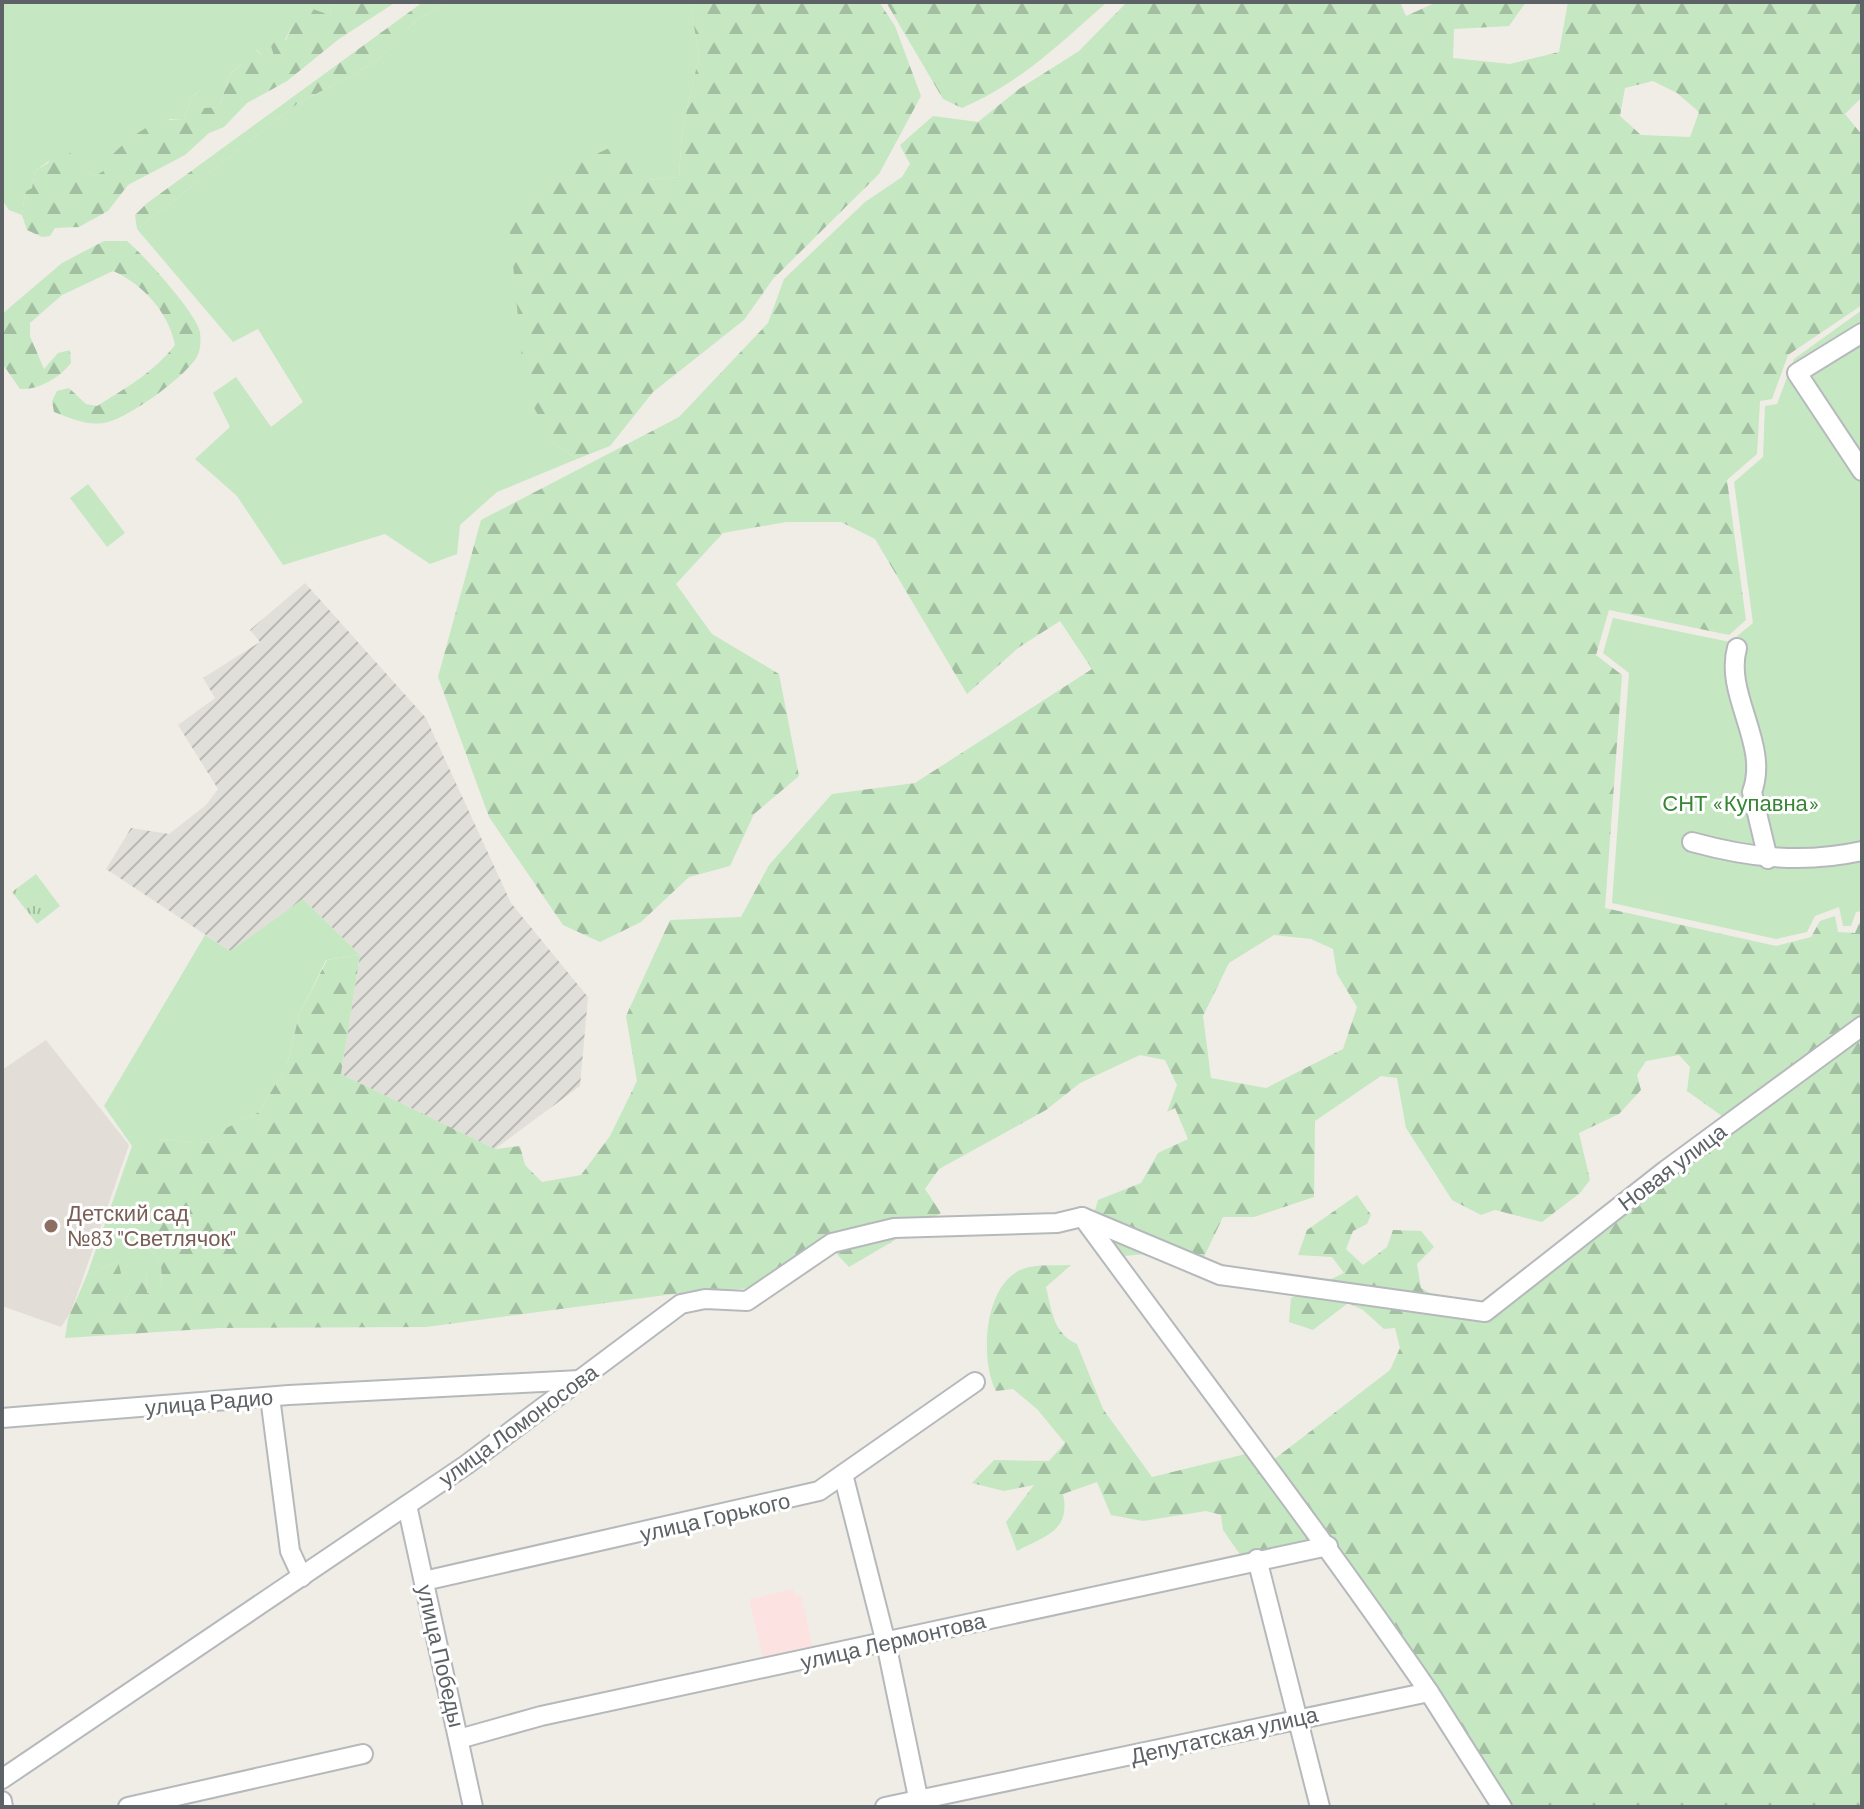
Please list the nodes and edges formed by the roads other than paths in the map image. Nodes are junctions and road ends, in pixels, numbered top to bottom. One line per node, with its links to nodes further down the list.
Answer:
1 (1862, 333): 2 (street)
2 (1862, 471)
3 (1737, 648): 6 (street)
4 (1692, 842): 6 (street)
5 (1862, 851): 6 (street)
6 (1768, 859)
7 (1862, 1026): 8 (street, Новая улица)
8 (1082, 1217): 9 (street, улица Ломоносова); 15 (street)
9 (580, 1380): 11 (street, улица Радио); 14 (street, улица Ломоносова)
10 (975, 1382): 13 (street, улица Горького)
11 (270, 1397): 12 (street, улица Радио); 17 (street)
12 (2, 1418)
13 (844, 1478): 18 (street, улица Горького); 19 (street)
14 (407, 1505): 17 (street, улица Ломоносова); 18 (street, улица Победы)
15 (1328, 1546): 16 (street, улица Лермонтова); 20 (street)
16 (1257, 1559): 19 (street, улица Лермонтова); 21 (street)
17 (302, 1577): 24 (street, улица Ломоносова)
18 (424, 1581): 22 (street, улица Победы)
19 (886, 1643): 22 (street, улица Лермонтова); 26 (street)
20 (1429, 1692): 21 (street, Депутатская улица); 32 (street)
21 (1298, 1718): 26 (street, Депутатская улица); 31 (street)
22 (459, 1739): 29 (street, улица Победы)
23 (363, 1754): 28 (street)
24 (2, 1779)
25 (2, 1801): 27 (street)
26 (919, 1803): 30 (street, Депутатская улица)
27 (3, 1807)
28 (128, 1807)
29 (473, 1807)
30 (885, 1807)
31 (1320, 1807)
32 (1502, 1807)

